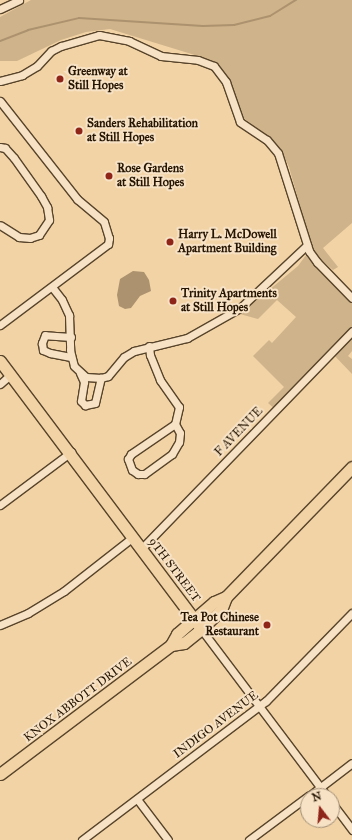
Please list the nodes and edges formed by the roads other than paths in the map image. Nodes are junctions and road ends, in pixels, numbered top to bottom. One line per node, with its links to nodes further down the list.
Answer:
1 (19, 0): 2 (street)
2 (1, 7)
3 (0, 81): 7 (street)
4 (0, 101): 8 (street)
5 (0, 147): 6 (street)
6 (0, 225)
7 (306, 245): 9 (street); 13 (street)
8 (52, 287): 10 (street); 12 (street)
9 (352, 298)
10 (0, 325)
11 (352, 331): 25 (street, F AVENUE)
12 (71, 337): 14 (street); 14 (street)
13 (149, 346): 18 (street); 20 (street)
14 (71, 356): 16 (street)
15 (0, 361): 17 (main road, 9TH STREET)
16 (80, 372): 18 (street); 18 (street)
17 (10, 375): 19 (street); 21 (main road, 9TH STREET)
18 (101, 378)
19 (0, 384)
20 (175, 424): 20 (street)
21 (71, 452): 23 (street); 24 (main road, 9TH STREET)
22 (352, 468): 27 (main road, KNOX ABBOTT DRIVE)
23 (0, 505)
24 (133, 537): 25 (main road, 9TH STREET); 28 (street)
25 (142, 548): 27 (main road, 9TH STREET)
26 (352, 613): 29 (street, INDIGO AVENUE)
27 (198, 624): 29 (street, 9TH STREET); 31 (main road, KNOX ABBOTT DRIVE)
28 (0, 625)
29 (260, 706): 32 (street, 9TH STREET); 33 (street, INDIGO AVENUE)
30 (352, 763): 32 (street)
31 (0, 774)
32 (320, 787)
33 (137, 799): 37 (street, INDIGO AVENUE); 38 (street)
34 (300, 802): 39 (street)
35 (340, 814): 36 (street)
36 (352, 830)
37 (82, 840)
38 (168, 840)
39 (249, 840)

